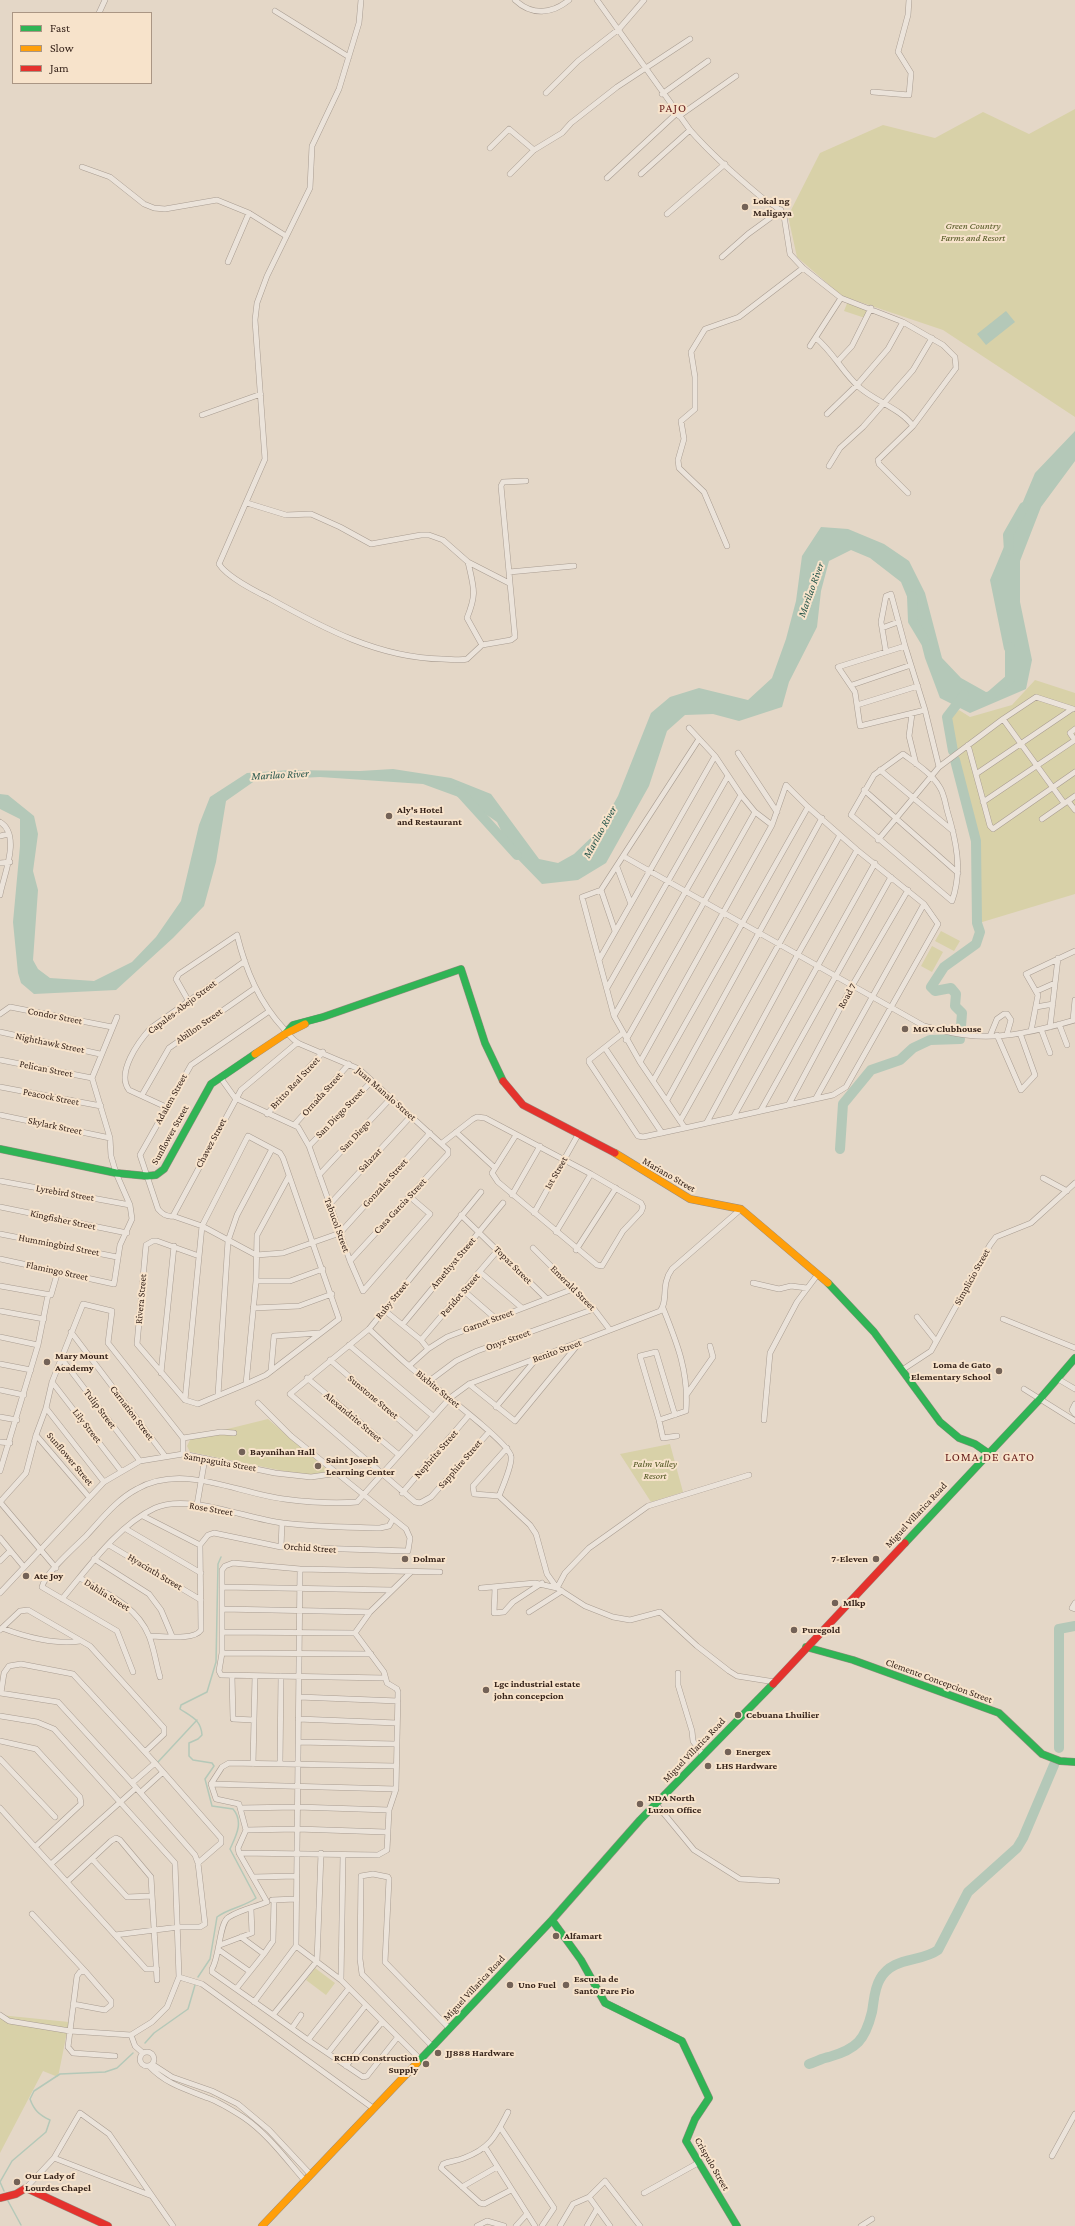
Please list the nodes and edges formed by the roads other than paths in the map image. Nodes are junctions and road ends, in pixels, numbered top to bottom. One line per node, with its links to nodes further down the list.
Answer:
1 (105, 0): 9 (street)
2 (361, 0): 12 (street)
3 (515, 0): 4 (street)
4 (569, 0)
5 (597, 0): 10 (street)
6 (644, 0): 10 (street)
7 (909, 0): 16 (street)
8 (275, 11): 12 (street)
9 (99, 12)
10 (619, 30): 14 (street); 17 (street)
11 (690, 39): 14 (street)
12 (349, 57): 31 (street)
13 (708, 61): 18 (street)
14 (645, 69): 18 (street); 22 (street)
15 (736, 76): 19 (street)
16 (873, 92)
17 (546, 93)
18 (662, 94): 19 (street)
19 (678, 115): 20 (street); 27 (street)
20 (690, 130): 23 (street); 26 (street)
21 (490, 148): 22 (street)
22 (534, 150): 25 (street)
23 (725, 164): 28 (street); 30 (street)
24 (82, 167): 29 (street)
25 (510, 174)
26 (641, 174)
27 (607, 178)
28 (781, 210): 32 (street); 34 (street)
29 (249, 213): 31 (street); 33 (street)
30 (667, 214)
31 (286, 236): 43 (street)
32 (722, 257)
33 (228, 262)
34 (803, 268): 35 (street); 52 (street)
35 (841, 298): 36 (street); 38 (street)
36 (871, 308): 37 (street); 41 (street)
37 (902, 322): 39 (street); 42 (street)
38 (816, 338): 40 (street); 41 (street)
39 (932, 338): 44 (street); 47 (street)
40 (810, 346)
41 (838, 361): 42 (street)
42 (857, 385): 44 (street); 46 (street)
43 (261, 394): 45 (street); 51 (street)
44 (883, 404): 47 (street); 48 (street)
45 (202, 414)
46 (827, 414)
47 (914, 426): 50 (street)
48 (829, 466)
49 (526, 481): 55 (street)
50 (908, 493)
51 (247, 503): 53 (street); 59 (street)
52 (727, 546)
53 (468, 562): 56 (street); 59 (street)
54 (574, 566): 55 (street)
55 (509, 572): 56 (street)
56 (509, 583): 59 (street)
57 (898, 622): 58 (street); 58 (street); 60 (street)
58 (882, 628): 61 (street)
59 (482, 645)
60 (905, 646): 61 (street); 62 (street)
61 (886, 652): 63 (street)
62 (911, 665): 63 (street); 64 (street)
63 (852, 685): 65 (street)
64 (918, 686): 65 (street); 67 (street)
65 (857, 704): 68 (street)
66 (1074, 709): 69 (street); 74 (street)
67 (925, 710): 68 (street); 80 (street)
68 (912, 714): 78 (street)
69 (1003, 720): 74 (street); 75 (street)
70 (689, 728): 72 (street)
71 (1075, 729): 73 (street)
72 (699, 738): 77 (street); 108 (street)
73 (1075, 739): 79 (street)
74 (1020, 743): 79 (street); 83 (street)
75 (968, 745): 80 (street); 83 (street)
76 (738, 753): 96 (street)
77 (715, 756): 84 (street); 113 (street)
78 (916, 764): 81 (street); 85 (street)
79 (1037, 765): 86 (street); 91 (street)
80 (939, 767): 85 (street)
81 (880, 770): 87 (street); 90 (street)
82 (1075, 772): 86 (street)
83 (976, 774): 91 (street)
84 (728, 776): 88 (street); 116 (street)
85 (930, 776): 90 (street); 102 (street)
86 (1053, 788): 91 (street); 92 (street)
87 (864, 790): 98 (street); 106 (street)
88 (741, 796): 95 (street); 120 (street)
89 (1075, 796): 92 (street)
90 (912, 797): 98 (street); 102 (street)
91 (984, 802)
92 (1066, 802): 94 (street); 99 (street)
93 (808, 807): 96 (street); 97 (street); 125 (street)
94 (1075, 810)
95 (756, 812): 101 (street); 122 (street)
96 (777, 812): 101 (street)
97 (822, 818): 104 (street); 127 (street)
98 (896, 818): 106 (street); 114 (street)
99 (1042, 819)
100 (0, 822): 103 (street)
101 (772, 824): 124 (street)
102 (953, 831): 114 (street)
103 (8, 834): 105 (street); 109 (street)
104 (840, 835): 107 (street); 128 (street)
105 (0, 836)
106 (878, 840): 114 (street)
107 (857, 850): 111 (street); 130 (street)
108 (624, 856): 112 (street); 113 (street)
109 (10, 862): 110 (street); 119 (street)
110 (0, 863)
111 (875, 863): 115 (street); 134 (street)
112 (617, 867): 117 (street); 121 (street)
113 (649, 871): 116 (street); 121 (street)
114 (958, 872)
115 (891, 877): 118 (street); 136 (street)
116 (667, 882): 120 (street); 140 (street)
117 (601, 890): 126 (street); 132 (street)
118 (908, 890): 123 (street); 138 (street, Road 7)
119 (0, 892)
120 (685, 892): 122 (street); 151 (street)
121 (631, 904): 126 (street)
122 (704, 904): 124 (street); 165 (street)
123 (924, 904): 142 (street); 147 (street)
124 (724, 913): 125 (street); 173 (street)
125 (742, 924): 127 (street); 178 (street)
126 (615, 931): 132 (street)
127 (760, 934): 128 (street); 184 (street)
128 (779, 944): 130 (street); 193 (street)
129 (1075, 951): 131 (street)
130 (798, 954): 134 (street); 194 (street)
131 (1058, 958): 137 (street); 141 (street)
132 (599, 960): 140 (street)
133 (245, 961): 139 (street, Juan Manalo Street); 143 (street, Capales-Abejo Street); 143 (street, Juan Manalo Street)
134 (816, 965): 136 (street); 192 (street)
135 (461, 969): 159 (main road, Sunflower Street); 200 (main road, Mariano Street)
136 (835, 975): 138 (street); 188 (street)
137 (1055, 983): 141 (street); 145 (street)
138 (852, 986): 142 (street); 185 (street, Road 7)
139 (255, 988): 148 (street, Juan Manalo Street); 180 (street, Abillon Street)
140 (607, 988): 151 (street)
141 (1037, 991): 146 (street)
142 (872, 996): 147 (street); 183 (street)
143 (188, 1000): 180 (street, Capales-Abejo Street)
144 (1075, 1000): 152 (street)
145 (1053, 1004): 146 (street); 154 (street)
146 (1036, 1007): 157 (street)
147 (891, 1008): 164 (street); 183 (street)
148 (268, 1012): 159 (street, Juan Manalo Street); 187 (street, Adalem Street)
149 (0, 1014): 155 (street, Condor Street)
150 (117, 1016): 155 (street)
151 (614, 1016): 160 (street)
152 (1074, 1020): 153 (street)
153 (1059, 1024): 154 (street); 167 (street)
154 (1050, 1027): 156 (street)
155 (112, 1028): 171 (street)
156 (1041, 1029): 157 (street); 170 (street)
157 (1031, 1031): 161 (street)
158 (0, 1032): 171 (street, Nighthawk Street)
159 (286, 1033): 166 (street, Juan Manalo Street); 175 (main road, Sunflower Street)
160 (622, 1033): 165 (street); 168 (street)
161 (1020, 1033): 162 (street); 163 (street)
162 (1007, 1034): 163 (street); 164 (street)
163 (998, 1035): 164 (street)
164 (990, 1036)
165 (626, 1040): 173 (street)
166 (297, 1043): 169 (street, Juan Manalo Street); 181 (street, Chavez Street)
167 (1067, 1045)
168 (605, 1048): 199 (street); 199 (street)
169 (323, 1052): 174 (street, Juan Manalo Street); 189 (street, Britto Real Street)
170 (1050, 1053)
171 (100, 1054): 176 (street)
172 (0, 1060): 176 (street, Pelican Street)
173 (640, 1062): 178 (street)
174 (349, 1064): 177 (street, Juan Manalo Street); 195 (street, Ornada Street)
175 (220, 1077): 181 (street); 214 (main road, Sunflower Street)
176 (92, 1078): 186 (street)
177 (372, 1080): 182 (street, Juan Manalo Street); 204 (street, San Diego Street)
178 (653, 1081): 184 (street)
179 (0, 1087): 186 (street, Peacock Street)
180 (142, 1095): 187 (street, Capales-Abejo Street)
181 (235, 1098): 189 (street); 231 (street, Chavez Street)
182 (392, 1098): 191 (street, Juan Manalo Street); 213 (street, San Diego)
183 (816, 1098): 185 (street)
184 (667, 1100): 193 (street)
185 (789, 1104): 188 (street)
186 (101, 1106): 202 (street)
187 (166, 1107): 214 (street, Adalem Street)
188 (761, 1110): 192 (street)
189 (267, 1114): 195 (street)
190 (0, 1115): 202 (street, Skylark Street)
191 (411, 1116): 198 (street, Juan Manalo Street); 225 (street, Salazar)
192 (734, 1116): 194 (street)
193 (680, 1121): 196 (street)
194 (707, 1122): 196 (street)
195 (295, 1124): 204 (street, Tabucol Street)
196 (684, 1128): 199 (street)
197 (456, 1132): 201 (street); 203 (street); 210 (street)
198 (430, 1133): 203 (street, Juan Manalo Street); 236 (street, Gonzales Street)
199 (662, 1133)
200 (579, 1134): 209 (street, 1st Street); 228 (main road, Mariano Street)
201 (516, 1135): 205 (street); 210 (street)
202 (110, 1138): 211 (street)
203 (442, 1143): 208 (street, Juan Manalo Street)
204 (309, 1146): 213 (street, Tabucol Street)
205 (540, 1146): 209 (street); 222 (street)
206 (0, 1149): 211 (main road, Sunflower Street)
207 (272, 1149): 215 (street); 232 (street); 238 (street)
208 (449, 1152): 223 (street, Casa Garcia Street)
209 (565, 1159): 212 (street); 229 (street, 1st Street)
210 (495, 1168): 222 (street)
211 (116, 1173): 214 (main road, Sunflower Street); 226 (street)
212 (591, 1174): 219 (street); 234 (street)
213 (319, 1175): 225 (street, Tabucol Street)
214 (147, 1176): 231 (street)
215 (289, 1176): 239 (street); 244 (street)
216 (1043, 1178): 221 (street)
217 (0, 1181): 226 (street, Lyrebird Street)
218 (1075, 1183): 221 (street, Simplicio Street)
219 (616, 1188): 243 (street); 243 (street)
220 (481, 1192): 230 (street, Ruby Street)
221 (1067, 1192): 279 (street, Simplicio Street)
222 (512, 1195): 229 (street)
223 (409, 1196): 248 (street, Casa Garcia Street); 248 (street, Tabucol Street)
224 (503, 1203): 233 (street, Amethyst Street)
225 (330, 1204): 236 (street, Tabucol Street)
226 (130, 1205): 235 (street)
227 (0, 1207): 235 (street, Kingfisher Street)
228 (741, 1209): 252 (main road, Mariano Street); 264 (street)
229 (534, 1213): 234 (street)
230 (461, 1215): 233 (street, Topaz Street); 266 (street, Ruby Street)
231 (173, 1216): 232 (street)
232 (202, 1226): 238 (street); 246 (street)
233 (479, 1232): 242 (street, Topaz Street); 272 (street, Amethyst Street)
234 (556, 1232): 243 (street)
235 (127, 1233): 245 (street)
236 (340, 1233): 239 (street); 248 (street, Tabucol Street)
237 (0, 1234): 245 (street, Hummingbird Street)
238 (228, 1241): 244 (street); 307 (street)
239 (314, 1242): 244 (street); 249 (street)
240 (174, 1246): 246 (street); 295 (street); 295 (street, Rivera Street)
241 (533, 1248): 257 (street, Emerald Street)
242 (498, 1250): 251 (street, Peridot Street); 261 (street, Topaz Street)
243 (576, 1250)
244 (256, 1255): 253 (street)
245 (118, 1256): 250 (street, Flamingo Street)
246 (199, 1256): 309 (street)
247 (0, 1259): 250 (street, Flamingo Street)
248 (350, 1261)
249 (323, 1270): 253 (street); 259 (street)
250 (58, 1271): 260 (street)
251 (480, 1272): 258 (street, Peridot Street); 263 (street)
252 (818, 1274): 256 (street); 293 (main road, Mariano Street)
253 (256, 1281): 262 (street)
254 (753, 1283): 256 (street)
255 (0, 1286): 260 (street)
256 (807, 1288): 322 (street)
257 (573, 1289): 261 (street, Garnet Street); 265 (street, Emerald Street)
258 (464, 1291): 268 (street); 278 (street, Peridot Street)
259 (332, 1294): 262 (street); 276 (street)
260 (48, 1295): 270 (street)
261 (547, 1299): 263 (street, Garnet Street)
262 (253, 1308): 300 (street)
263 (522, 1308): 268 (street, Garnet Street)
264 (663, 1308): 274 (street, Benito Street); 306 (street)
265 (594, 1309): 274 (street, Emerald Street); 299 (street, Onyx Street)
266 (384, 1310): 272 (street); 273 (street, Ruby Street)
267 (0, 1311): 270 (street)
268 (495, 1318): 285 (street, Garnet Street)
269 (917, 1318): 279 (street)
270 (44, 1319): 281 (street)
271 (1002, 1319): 284 (street)
272 (403, 1324): 278 (street)
273 (369, 1329): 282 (street, Ruby Street); 291 (street, Bixbite Street)
274 (610, 1330): 280 (street, Benito Street)
275 (71, 1332): 286 (street); 329 (street); 336 (street, Carnation Street)
276 (321, 1333): 294 (street); 294 (street)
277 (0, 1337): 281 (street)
278 (421, 1340): 285 (street)
279 (936, 1341): 293 (street, Simplicio Street)
280 (581, 1342): 287 (street, Benito Street); 313 (street)
281 (38, 1345): 292 (street)
282 (349, 1345): 289 (street, Ruby Street); 318 (street)
283 (710, 1346): 306 (street)
284 (1075, 1348)
285 (428, 1349): 291 (street, Garnet Street)
286 (61, 1358): 298 (street); 338 (street, Tulip Street)
287 (537, 1358): 301 (street, Benito Street); 313 (street)
288 (1075, 1358): 297 (main road, Miguel Villarica Road)
289 (330, 1360): 296 (street, Ruby Street); 327 (street, Sunstone Street)
290 (0, 1364): 292 (street)
291 (409, 1366): 299 (street, Bixbite Street)
292 (31, 1370): 305 (street)
293 (902, 1370): 333 (main road, Mariano Street)
294 (271, 1371): 300 (street)
295 (161, 1373): 309 (street)
296 (307, 1378): 335 (street, Alexandrite Street); 343 (street, Ruby Street)
297 (1058, 1379): 302 (street); 310 (main road, Miguel Villarica Road)
298 (52, 1382): 314 (street); 340 (street, Lily Street)
299 (428, 1382): 308 (street, Bixbite Street)
300 (246, 1384): 307 (street)
301 (469, 1384): 308 (street, Benito Street); 313 (street)
302 (1075, 1388)
303 (1024, 1389): 310 (street)
304 (0, 1390): 305 (street)
305 (24, 1394): 320 (street)
306 (687, 1394): 317 (street)
307 (218, 1395): 309 (street)
308 (450, 1398): 316 (street, Bixbite Street); 318 (street, Benito Street)
309 (185, 1400)
310 (1039, 1400): 323 (street); 333 (main road, Miguel Villarica Road)
311 (258, 1403): 341 (street)
312 (1075, 1404): 315 (street)
313 (496, 1407)
314 (46, 1408): 326 (street); 345 (street)
315 (1075, 1414)
316 (470, 1415): 324 (street, Bixbite Street); 346 (street, Nephrite Street)
317 (674, 1415): 321 (street); 321 (street)
318 (433, 1416): 327 (street, Benito Street)
319 (0, 1417): 320 (street)
320 (17, 1420): 331 (street)
321 (659, 1420): 328 (street)
322 (764, 1420)
323 (1075, 1422)
324 (489, 1432): 332 (street, Bixbite Street); 346 (street, Sapphire Street)
325 (234, 1433): 329 (street)
326 (36, 1435): 349 (street, Sunflower Street); 350 (street)
327 (417, 1435): 335 (street, Benito Street)
328 (677, 1436)
329 (183, 1438): 334 (street)
330 (0, 1442): 331 (street)
331 (10, 1443): 339 (street)
332 (507, 1448): 348 (street); 348 (street)
333 (988, 1453): 394 (main road, Miguel Villarica Road)
334 (183, 1454): 336 (street, Sampaguita Street); 337 (street, Sampaguita Street)
335 (399, 1455): 343 (street, Benito Street)
336 (165, 1456): 338 (street, Sampaguita Street)
337 (205, 1458): 341 (street, Sampaguita Street); 344 (street)
338 (140, 1461): 340 (street, Sampaguita Street)
339 (1, 1469)
340 (121, 1470): 345 (street, Sampaguita Street)
341 (339, 1473): 347 (street)
342 (749, 1475): 376 (street)
343 (382, 1476): 346 (street); 347 (street, Benito Street)
344 (201, 1481): 347 (street); 351 (street); 365 (street)
345 (104, 1482): 349 (street, Sampaguita Street)
346 (402, 1493)
347 (364, 1496): 353 (street)
348 (499, 1496): 376 (street)
349 (89, 1497): 360 (street, Sampaguita Street)
350 (0, 1502): 360 (street)
351 (197, 1505): 352 (street, Rose Street); 354 (street, Rose Street)
352 (143, 1516): 355 (street, Rose Street); 358 (street)
353 (393, 1519): 354 (street, Rose Street); 359 (street, Orchid Street)
354 (282, 1523): 359 (street)
355 (126, 1529): 357 (street, Rose Street); 369 (street)
356 (0, 1538): 361 (street)
357 (109, 1545): 362 (street, Rose Street); 380 (street, Hyacinth Street)
358 (200, 1545): 359 (street, Orchid Street); 369 (street)
359 (281, 1546)
360 (41, 1548): 364 (street, Sampaguita Street); 365 (street)
361 (10, 1551): 363 (street); 364 (street)
362 (94, 1559): 370 (street, Rose Street); 392 (street)
363 (0, 1561)
364 (24, 1567): 378 (street, Sampaguita Street)
365 (56, 1568): 379 (street)
366 (300, 1568): 367 (street); 372 (street); 373 (street)
367 (411, 1572): 368 (street); 377 (street)
368 (440, 1572)
369 (201, 1573): 380 (street)
370 (80, 1578): 379 (street, Rose Street); 391 (street, Dahlia Street)
371 (542, 1584): 375 (street); 375 (street); 376 (street)
372 (222, 1587): 373 (street); 382 (street)
373 (300, 1588): 377 (street); 384 (street)
374 (481, 1588): 375 (street)
375 (495, 1588)
376 (560, 1589): 386 (street); 406 (street)
377 (392, 1590): 385 (street)
378 (0, 1593)
379 (62, 1599): 398 (street)
380 (201, 1600): 392 (street)
381 (1075, 1603): 383 (street)
382 (222, 1609): 384 (street); 388 (street)
383 (1075, 1609)
384 (300, 1610): 385 (street); 389 (street)
385 (370, 1612): 390 (street)
386 (529, 1612)
387 (1, 1629): 393 (street); 393 (street)
388 (222, 1632): 389 (street); 395 (street)
389 (299, 1632): 390 (street); 396 (street)
390 (355, 1633): 397 (street)
391 (149, 1636): 392 (street); 404 (street, Dahlia Street)
392 (172, 1636)
393 (80, 1641): 417 (street)
394 (806, 1648): 406 (main road, Miguel Villarica Road); 420 (main road, Clemente Concepcion Street)
395 (222, 1653): 396 (street); 400 (street)
396 (299, 1653): 397 (street); 403 (street)
397 (372, 1654): 405 (street)
398 (133, 1672)
399 (678, 1673): 418 (street)
400 (232, 1676): 401 (street); 412 (street)
401 (255, 1676): 402 (street); 412 (street)
402 (281, 1676): 403 (street); 422 (street)
403 (299, 1676): 405 (street); 408 (street)
404 (160, 1677)
405 (385, 1678): 409 (street)
406 (775, 1682): 418 (main road, Miguel Villarica Road)
407 (1, 1693): 417 (street); 427 (street)
408 (298, 1697): 409 (street); 411 (street)
409 (398, 1701): 413 (street)
410 (0, 1716): 433 (street)
411 (298, 1719): 413 (street); 415 (street)
412 (254, 1720): 423 (street)
413 (397, 1723): 416 (street)
414 (0, 1741): 443 (street)
415 (298, 1742): 416 (street); 424 (street)
416 (396, 1744): 425 (street)
417 (145, 1752): 421 (street)
418 (703, 1755): 434 (main road, Miguel Villarica Road)
419 (0, 1759): 439 (street)
420 (1075, 1762)
421 (155, 1763): 426 (street); 427 (street)
422 (280, 1763): 423 (street); 424 (street)
423 (253, 1764): 428 (street)
424 (298, 1764): 425 (street); 429 (street)
425 (396, 1766): 431 (street)
426 (163, 1772): 432 (street); 449 (street)
427 (132, 1783): 430 (street)
428 (211, 1784): 429 (street); 437 (street)
429 (298, 1786): 431 (street); 435 (street)
430 (136, 1788): 432 (street); 433 (street)
431 (396, 1789): 438 (street)
432 (140, 1792): 449 (street)
433 (120, 1802): 450 (street); 462 (street)
434 (656, 1804): 453 (street); 461 (main road, Miguel Villarica Road)
435 (297, 1807): 437 (street); 438 (street); 440 (street)
436 (0, 1808): 443 (street)
437 (240, 1808): 441 (street)
438 (388, 1810): 442 (street)
439 (55, 1817)
440 (297, 1829): 441 (street); 442 (street); 444 (street)
441 (246, 1830): 445 (street)
442 (386, 1832): 447 (street)
443 (35, 1847): 450 (street)
444 (297, 1852): 445 (street); 446 (street); 451 (street)
445 (239, 1853): 452 (street)
446 (321, 1853): 447 (street); 469 (street)
447 (343, 1855): 475 (street)
448 (92, 1859): 454 (street); 455 (street); 455 (street)
449 (198, 1863): 462 (street)
450 (51, 1864): 454 (street)
451 (297, 1876): 452 (street); 456 (street)
452 (253, 1877): 458 (street)
453 (777, 1881)
454 (67, 1882): 464 (street)
455 (152, 1896): 463 (street)
456 (296, 1899): 457 (street); 466 (street)
457 (274, 1900): 458 (street); 468 (street)
458 (267, 1902): 459 (street)
459 (251, 1909): 465 (street); 467 (street)
460 (32, 1914): 471 (street)
461 (552, 1920): 486 (main road, Miguel Villarica Road); 505 (main road, Crispulo Street)
462 (179, 1927): 463 (street); 473 (street)
463 (154, 1931): 464 (street); 470 (street)
464 (115, 1934): 470 (street)
465 (241, 1937): 467 (street); 468 (street)
466 (296, 1946): 469 (street); 478 (street)
467 (220, 1947): 472 (street); 477 (street)
468 (264, 1954): 472 (street)
469 (317, 1961): 475 (street); 482 (street)
470 (157, 1969): 474 (street)
471 (85, 1971): 479 (street); 479 (street)
472 (249, 1971): 477 (street)
473 (179, 1977): 488 (street); 498 (street)
474 (158, 1980)
475 (340, 1980): 476 (street)
476 (349, 1988): 480 (street); 490 (street)
477 (236, 1989): 478 (street)
478 (254, 2002): 482 (street)
479 (74, 2004): 487 (street)
480 (366, 2005): 484 (street); 493 (street)
481 (0, 2015): 487 (street)
482 (273, 2015): 485 (street)
483 (301, 2015): 485 (street)
484 (382, 2022): 489 (street); 497 (street)
485 (292, 2028): 490 (street)
486 (449, 2028): 491 (main road, Miguel Villarica Road); 491 (street)
487 (70, 2032): 488 (street); 494 (street)
488 (131, 2035): 492 (street)
489 (397, 2038): 495 (street); 497 (street)
490 (308, 2040): 493 (street)
491 (432, 2046): 495 (main road, Miguel Villarica Road)
492 (143, 2053): 496 (street); 496 (street)
493 (328, 2053): 497 (street)
494 (116, 2056)
495 (420, 2060): 498 (main road, Miguel Villarica Road)
496 (150, 2065): 507 (street); 508 (street)
497 (346, 2066)
498 (373, 2108): 507 (main road, Miguel Villarica Road)
499 (508, 2112): 501 (street)
500 (1075, 2114): 503 (street)
501 (500, 2127): 502 (street); 526 (street)
502 (485, 2147): 506 (street); 509 (street)
503 (1052, 2156)
504 (54, 2158): 510 (street); 513 (street); 513 (street)
505 (698, 2163): 512 (street); 531 (main road, Crispulo Street)
506 (497, 2168): 509 (street); 511 (street)
507 (311, 2175): 508 (main road, Miguel Villarica Road)
508 (305, 2181): 521 (main road, Miguel Villarica Road)
509 (462, 2187): 511 (street)
510 (26, 2188): 514 (main road); 519 (main road)
511 (510, 2190): 517 (street)
512 (644, 2193)
513 (152, 2196): 520 (street)
514 (0, 2198)
515 (589, 2198): 516 (street); 527 (street); 530 (street)
516 (597, 2209): 528 (street); 529 (street)
517 (527, 2214): 524 (street); 525 (street)
518 (872, 2219): 532 (street)
519 (108, 2226)
520 (173, 2226)
521 (262, 2226)
522 (477, 2226): 523 (street)
523 (504, 2226)
524 (516, 2226)
525 (535, 2226)
526 (542, 2226)
527 (560, 2226)
528 (587, 2226)
529 (610, 2226)
530 (640, 2226)
531 (737, 2226)
532 (861, 2226)

